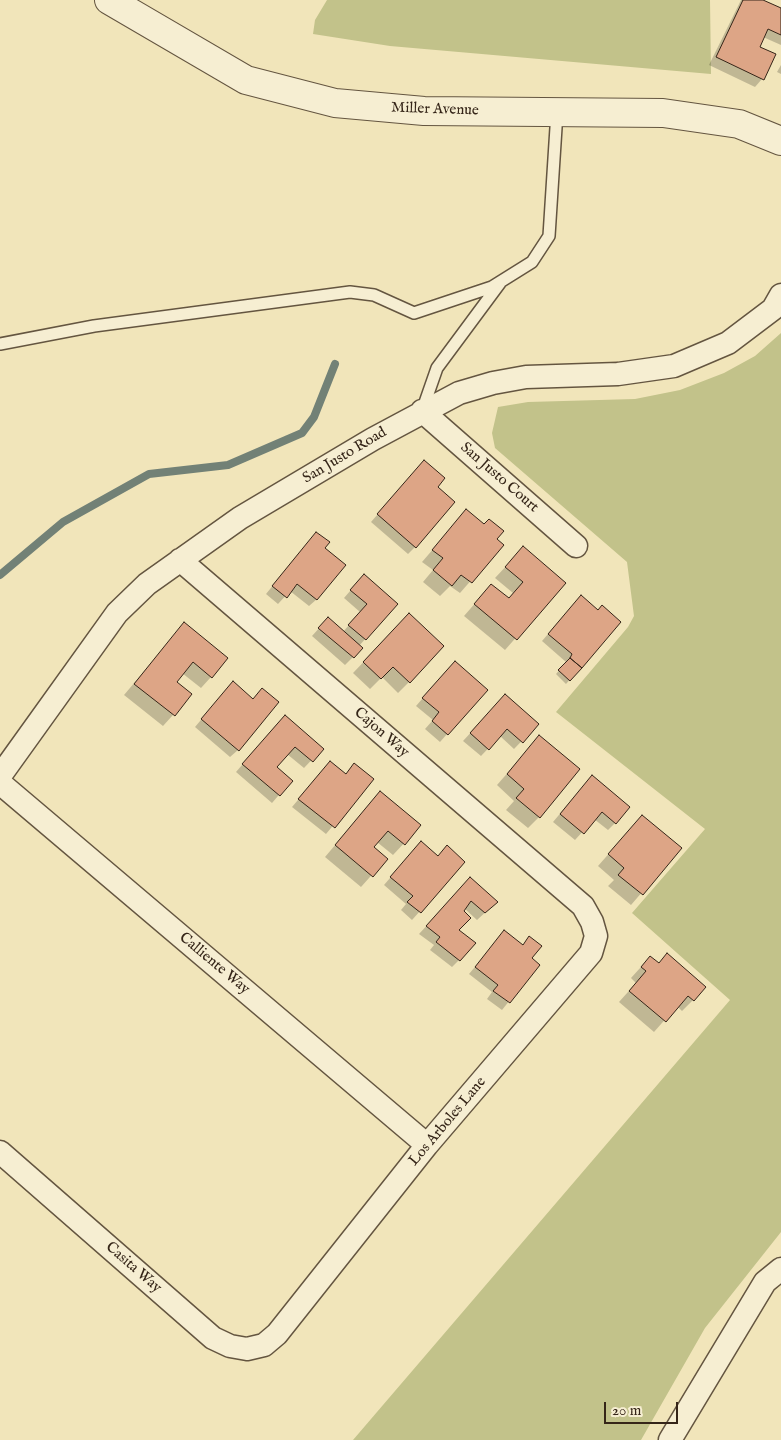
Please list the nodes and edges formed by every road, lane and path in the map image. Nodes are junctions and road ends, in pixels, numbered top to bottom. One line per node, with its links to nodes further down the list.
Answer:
1 (124, 4): 2 (street, Miller Avenue)
2 (557, 112): 3 (street, Miller Avenue); 4 (lane)
3 (781, 141)
4 (500, 282): 6 (lane); 7 (lane)
5 (781, 295): 7 (street, San Justo Road)
6 (0, 344)
7 (422, 410): 8 (street, San Justo Court); 9 (street, San Justo Road)
8 (576, 546)
9 (180, 560): 10 (street, San Justo Road); 12 (street, Cajon Way)
10 (0, 776)
11 (0, 783): 13 (street, Calliente Way)
12 (583, 906): 13 (street, Los Arboles Lane)
13 (427, 1145): 16 (street, Los Arboles Lane)
14 (0, 1152): 16 (street, Casita Way)
15 (781, 1270): 17 (street)
16 (277, 1334)
17 (670, 1440)

